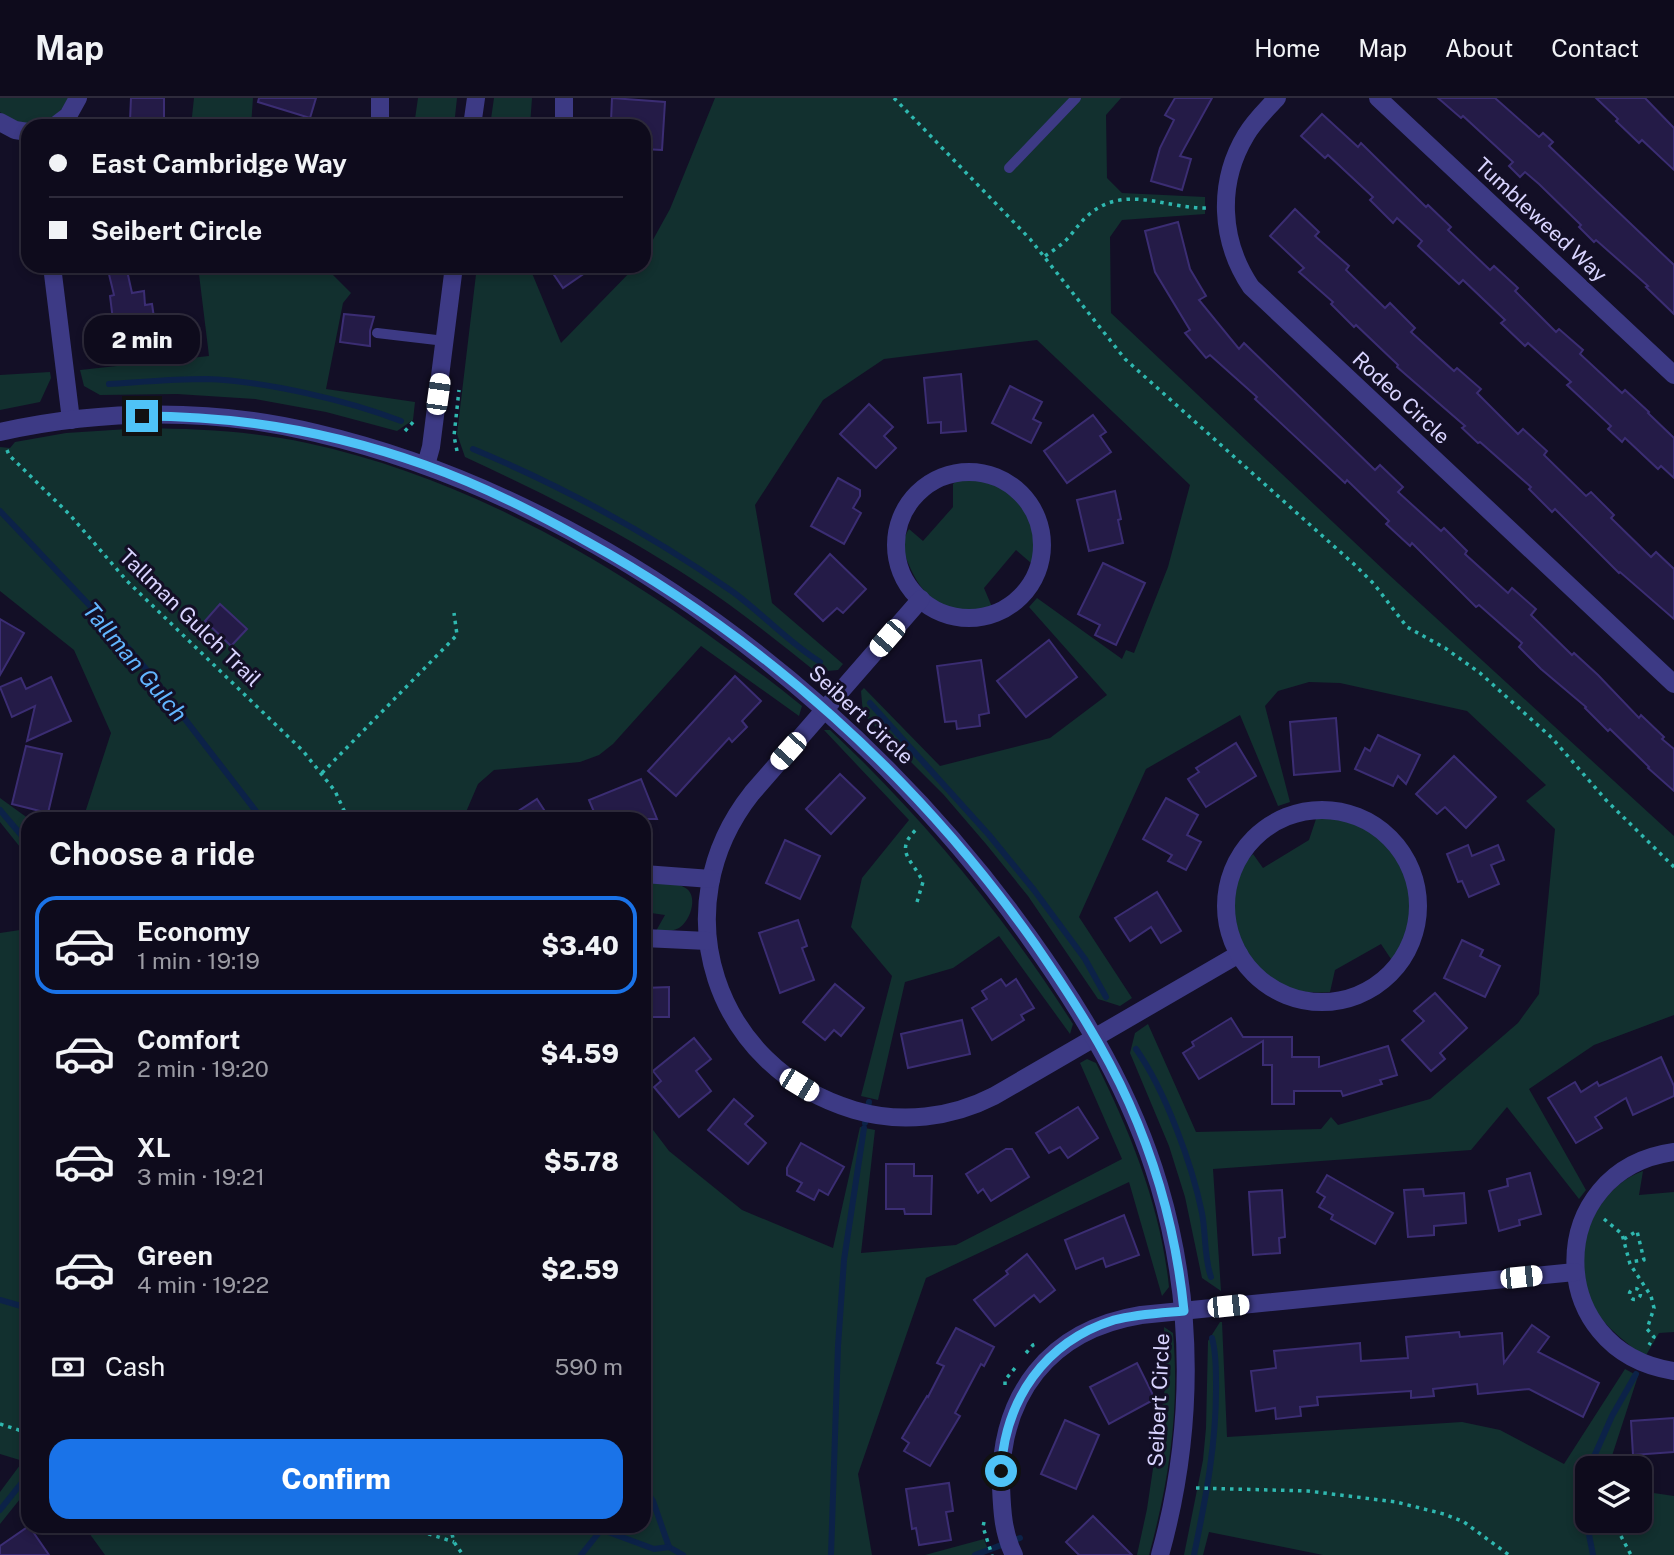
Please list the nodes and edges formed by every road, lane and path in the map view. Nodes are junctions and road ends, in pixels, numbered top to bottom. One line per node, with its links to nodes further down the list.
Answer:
1 (78, 98): 9 (street)
2 (380, 98): 10 (street)
3 (476, 98): 11 (street)
4 (564, 98): 12 (street)
5 (894, 98): 17 (path)
6 (1076, 98): 15 (lane)
7 (1277, 98): 30 (street, Rodeo Circle)
8 (1378, 98): 22 (street, Tumbleweed Way)
9 (64, 119)
10 (380, 119)
11 (473, 119)
12 (564, 119)
13 (0, 122): 14 (street)
14 (21, 131)
15 (1009, 168)
16 (1207, 208): 17 (path)
17 (1045, 256): 35 (path)
18 (53, 273): 24 (street)
19 (453, 273): 21 (street)
20 (377, 333): 21 (lane)
21 (444, 341): 27 (street)
22 (1674, 375)
23 (459, 391): 26 (path)
24 (71, 420): 25 (street, Seibert Circle); 27 (street, Seibert Circle)
25 (2, 438): 32 (path, Tallman Gulch Trail)
26 (457, 451)
27 (426, 465): 31 (street, Seibert Circle)
28 (921, 599): 28 (street); 31 (street)
29 (454, 613): 32 (path)
30 (1674, 684)
31 (825, 710): 37 (street); 42 (street, Seibert Circle)
32 (322, 773): 33 (path, Tallman Gulch Trail)
33 (345, 812)
34 (922, 824): 38 (path)
35 (1674, 867)
36 (651, 874): 37 (street)
37 (711, 878): 40 (street)
38 (917, 902)
39 (651, 938): 40 (street)
40 (707, 941): 42 (street)
41 (1239, 954): 41 (street); 42 (street)
42 (1095, 1038): 50 (street, Seibert Circle)
43 (1674, 1152): 44 (street)
44 (1588, 1208): 45 (path); 47 (street)
45 (1624, 1239): 46 (path); 46 (path)
46 (1630, 1262): 48 (path)
47 (1575, 1272): 50 (street); 51 (street)
48 (1647, 1289): 49 (path); 51 (path)
49 (1640, 1291)
50 (1184, 1311): 61 (street); 62 (street, Seibert Circle)
51 (1639, 1362): 52 (street)
52 (1674, 1371)
53 (0, 1424): 54 (path)
54 (21, 1431)
55 (1196, 1488): 63 (path)
56 (426, 1533): 59 (path)
57 (452, 1533): 59 (path)
58 (1619, 1533): 64 (path)
59 (454, 1542): 60 (path)
60 (463, 1555)
61 (1014, 1555)
62 (1160, 1555)
63 (1509, 1555)
64 (1631, 1555)

